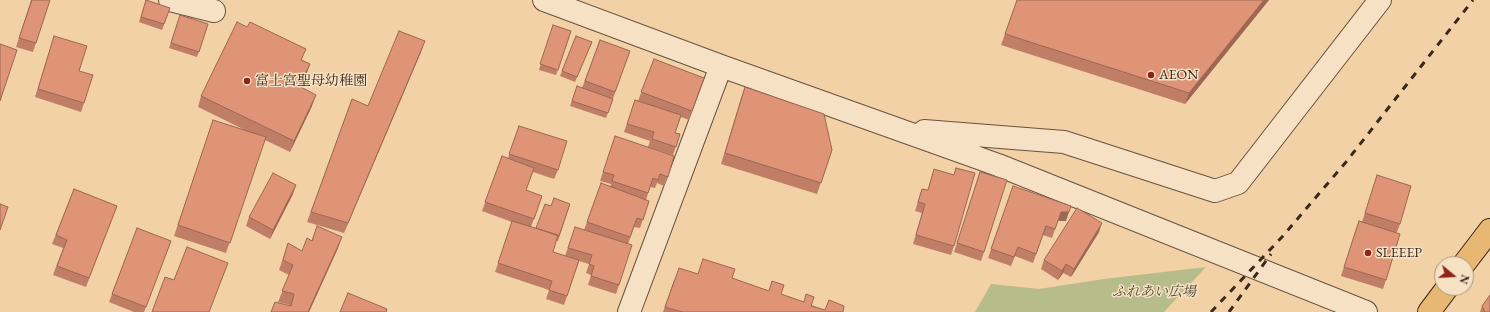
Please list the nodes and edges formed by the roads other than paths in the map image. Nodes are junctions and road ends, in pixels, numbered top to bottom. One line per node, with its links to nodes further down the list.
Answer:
1 (170, 0): 4 (street)
2 (544, 0): 5 (street)
3 (1380, 0): 6 (street)
4 (214, 10)
5 (721, 66): 6 (street); 10 (street)
6 (895, 128): 11 (street)
7 (1490, 230): 8 (main road)
8 (1470, 256)
9 (1441, 296): 12 (main road)
10 (629, 312)
11 (1366, 312)
12 (1429, 312)

